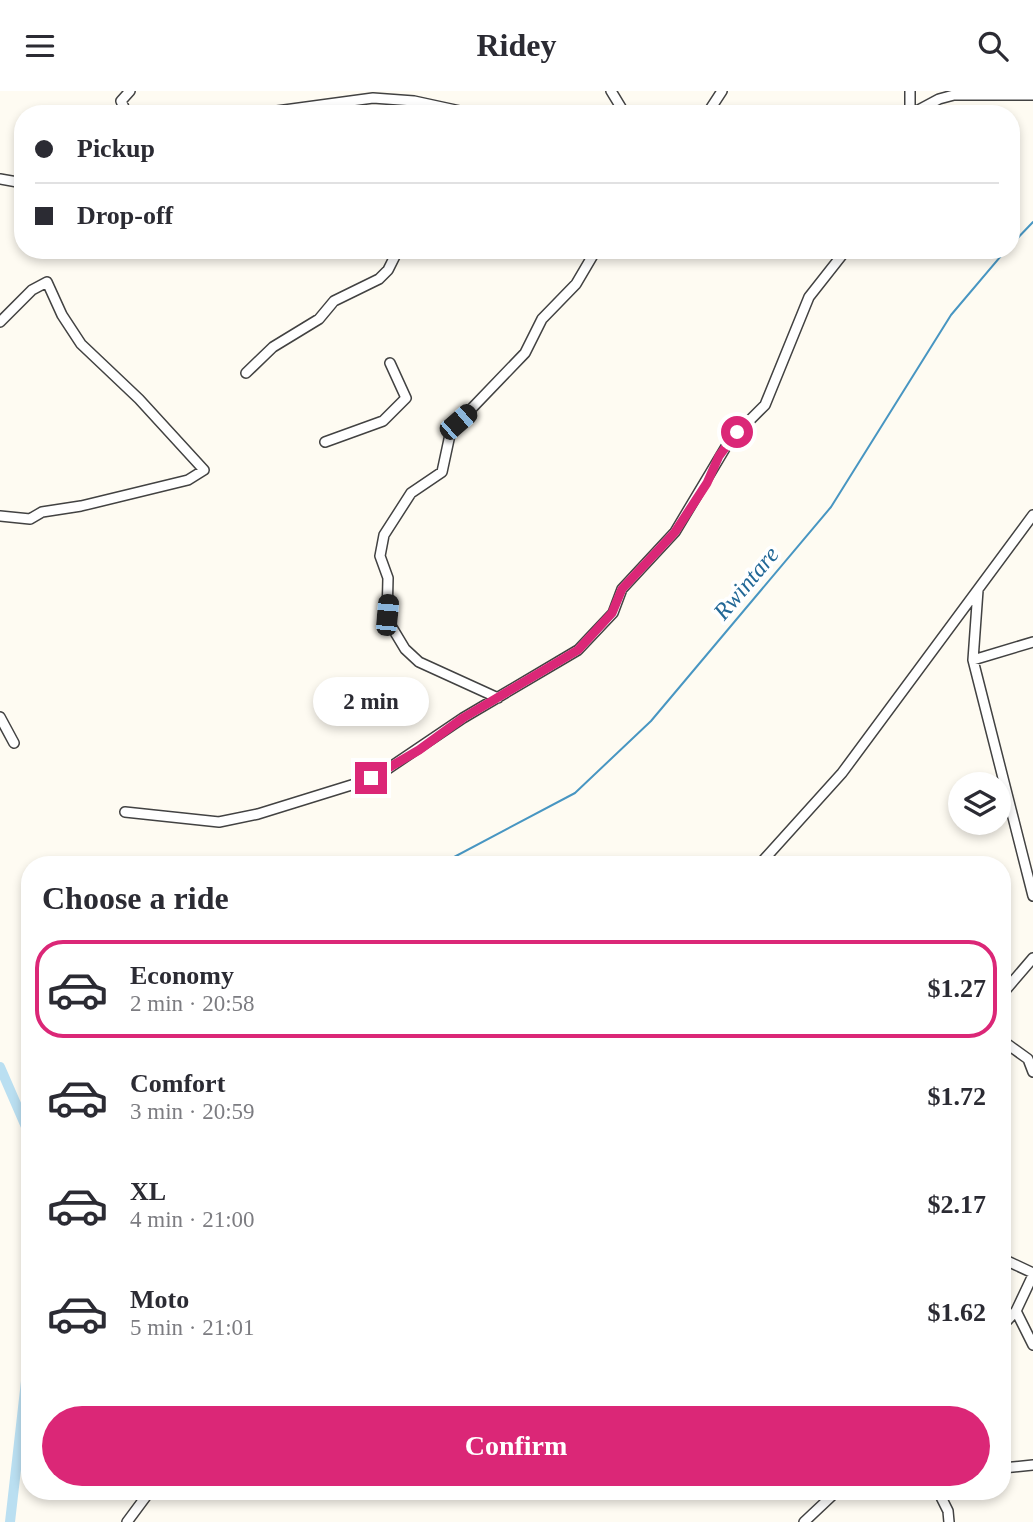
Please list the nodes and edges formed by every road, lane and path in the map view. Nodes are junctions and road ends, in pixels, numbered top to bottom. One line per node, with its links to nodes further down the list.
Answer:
1 (130, 91): 3 (street)
2 (1033, 95): 6 (street)
3 (123, 105)
4 (334, 105): 5 (street)
5 (425, 105)
6 (927, 105)
7 (394, 259): 12 (street)
8 (591, 259): 19 (street)
9 (839, 259): 19 (street)
10 (0, 322): 15 (street)
11 (390, 363): 13 (street)
12 (246, 373)
13 (325, 442)
14 (1033, 515): 16 (street)
15 (0, 516)
16 (979, 588): 18 (street); 23 (street)
17 (1033, 642): 18 (street)
18 (973, 660): 24 (street)
19 (498, 698): 22 (street)
20 (0, 717): 21 (street)
21 (14, 743)
22 (125, 812)
23 (767, 856)
24 (1033, 896)
25 (1033, 958): 26 (street)
26 (1011, 984)
27 (1011, 1047): 28 (street)
28 (1033, 1072)
29 (1011, 1263): 30 (street)
30 (1033, 1274): 31 (street)
31 (1016, 1311): 32 (street); 33 (street)
32 (1011, 1316)
33 (1033, 1345)
34 (1033, 1465): 35 (street)
35 (1011, 1467)
36 (143, 1500): 39 (street)
37 (825, 1500): 40 (street)
38 (942, 1500): 41 (street)
39 (127, 1522)
40 (804, 1522)
41 (950, 1522)

